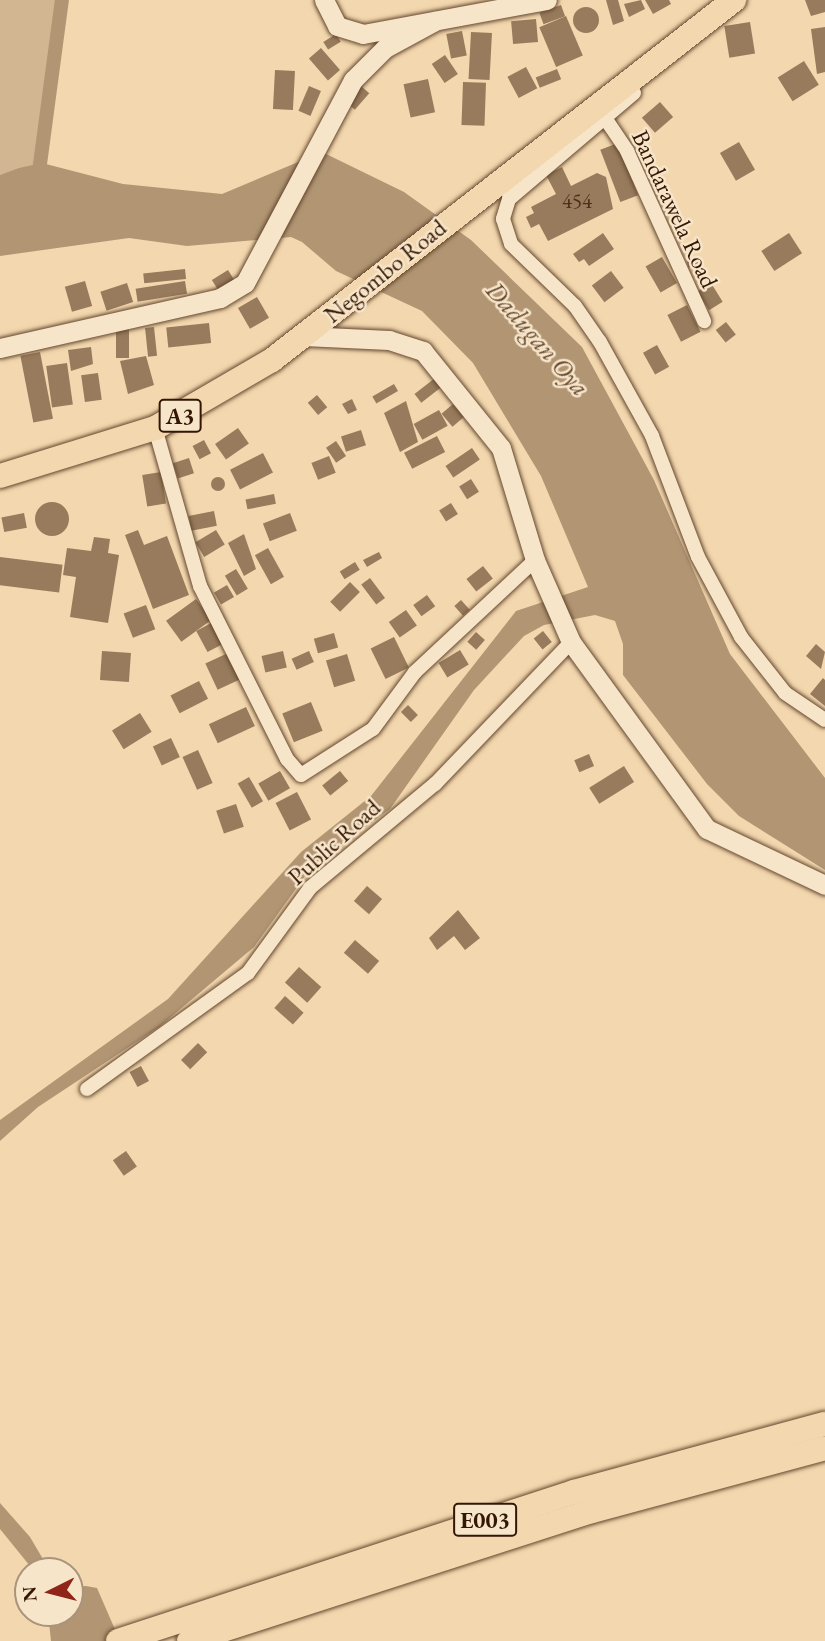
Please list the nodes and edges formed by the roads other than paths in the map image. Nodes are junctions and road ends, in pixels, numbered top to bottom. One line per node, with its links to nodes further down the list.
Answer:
1 (324, 0): 6 (street)
2 (547, 0): 5 (street)
3 (706, 0): 9 (highway, Negombo Road / A3)
4 (734, 0): 7 (highway, Negombo Road / A3)
5 (484, 6): 6 (street)
6 (435, 21): 13 (street)
7 (680, 39): 8 (street); 9 (highway, Negombo Road / A3)
8 (605, 118): 11 (street, Bandarawela Road); 19 (street)
9 (463, 201): 10 (highway, Negombo Road / A3)
10 (333, 306): 12 (highway, Negombo Road / A3); 15 (highway, Negombo Road / A3)
11 (704, 321)
12 (304, 336): 14 (highway, Negombo Road / A3); 17 (street)
13 (0, 348)
14 (155, 428): 16 (highway, Negombo Road / A3); 17 (street)
15 (0, 462)
16 (0, 476)
17 (535, 561): 18 (street)
18 (568, 635): 20 (street); 21 (street, Public Road)
19 (824, 719)
20 (825, 885)
21 (87, 1089)
22 (825, 1424): 24 (highway, E003)
23 (825, 1448): 25 (highway, E003)
24 (118, 1641)
25 (189, 1641)

